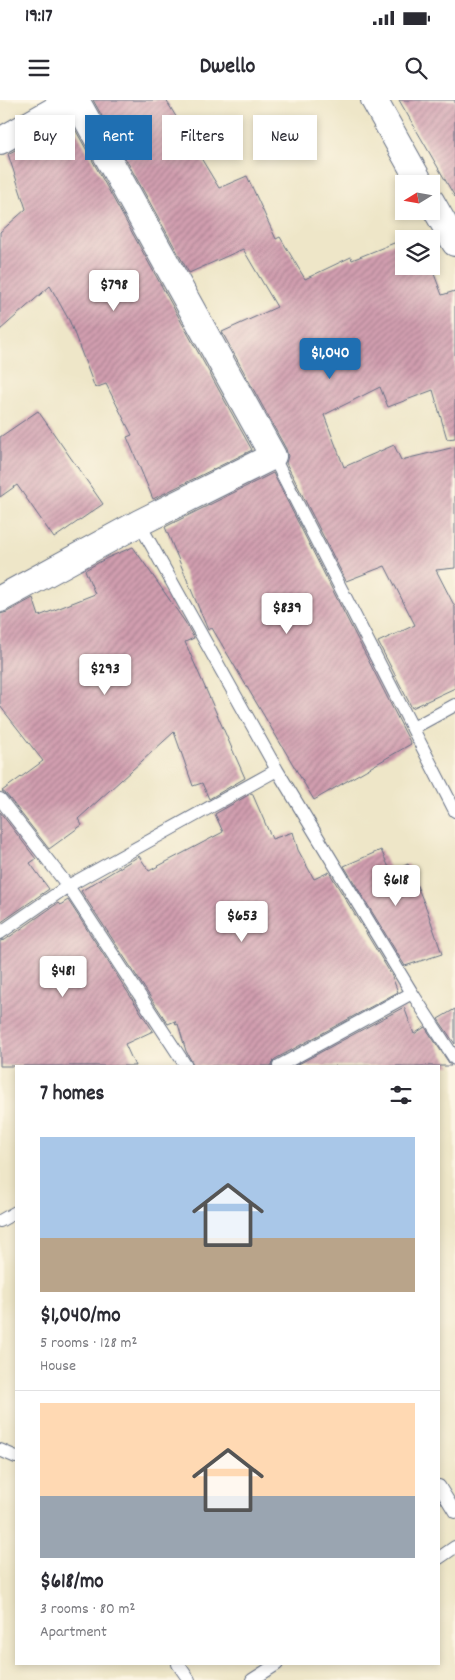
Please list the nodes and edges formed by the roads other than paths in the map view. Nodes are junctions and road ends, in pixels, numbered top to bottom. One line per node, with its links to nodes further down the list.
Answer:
1 (72, 100): 4 (street)
2 (76, 100): 8 (street)
3 (374, 100): 5 (street)
4 (0, 140)
5 (416, 175)
6 (440, 217): 7 (street)
7 (455, 243)
8 (274, 456): 9 (street); 12 (lane)
9 (139, 523): 10 (street); 13 (lane)
10 (0, 599)
11 (455, 705): 12 (lane)
12 (413, 728): 15 (lane)
13 (277, 770): 16 (lane); 18 (lane)
14 (0, 799): 16 (lane)
15 (455, 811)
16 (68, 886): 17 (lane); 20 (lane)
17 (0, 933)
18 (412, 993): 19 (lane); 21 (lane)
19 (455, 1059)
20 (185, 1065)
21 (281, 1065)
22 (15, 1213): 23 (lane)
23 (0, 1221)
24 (0, 1450): 25 (lane)
25 (15, 1457)
26 (440, 1488): 27 (lane)
27 (455, 1512)
28 (455, 1547): 29 (lane)
29 (440, 1557)
30 (179, 1665): 32 (lane)
31 (275, 1665): 33 (lane)
32 (189, 1680)
33 (252, 1680)

